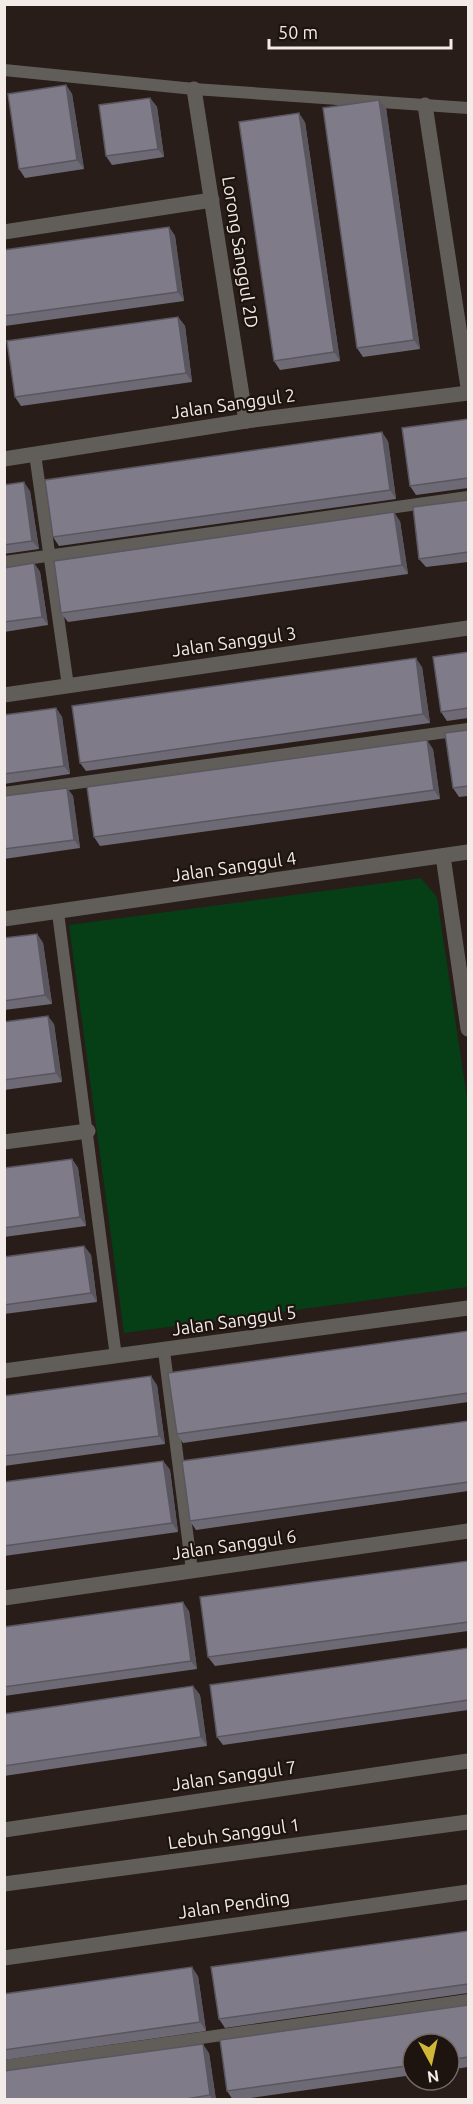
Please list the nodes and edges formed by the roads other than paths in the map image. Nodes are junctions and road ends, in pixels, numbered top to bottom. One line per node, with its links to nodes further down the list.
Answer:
1 (4, 70): 2 (lane)
2 (194, 89): 3 (lane); 5 (street, Lorong Sanggul 2D)
3 (425, 105): 4 (lane); 7 (street)
4 (468, 108)
5 (212, 200): 6 (street); 9 (street, Lorong Sanggul 2D)
6 (4, 232)
7 (468, 387)
8 (468, 393): 9 (street, Jalan Sanggul 2)
9 (246, 421): 10 (street, Jalan Sanggul 2)
10 (35, 454): 11 (street, Jalan Sanggul 2); 13 (lane)
11 (4, 459)
12 (468, 497): 13 (lane)
13 (50, 556): 14 (lane); 16 (lane)
14 (4, 562)
15 (468, 628): 16 (street, Jalan Sanggul 3)
16 (68, 686): 17 (street, Jalan Sanggul 3)
17 (4, 695)
18 (468, 729): 19 (lane)
19 (4, 793)
20 (468, 852): 21 (street, Jalan Sanggul 4)
21 (443, 856): 22 (street, Jalan Sanggul 4); 24 (street)
22 (58, 913): 23 (street, Jalan Sanggul 4); 25 (lane)
23 (4, 919)
24 (468, 1029)
25 (88, 1131): 26 (street); 29 (lane)
26 (4, 1142)
27 (468, 1308): 28 (street, Jalan Sanggul 5)
28 (164, 1351): 29 (street, Jalan Sanggul 5); 32 (lane)
29 (116, 1357): 30 (street, Jalan Sanggul 5)
30 (4, 1371)
31 (468, 1531): 32 (street, Jalan Sanggul 6)
32 (192, 1571): 33 (street, Jalan Sanggul 6)
33 (4, 1598)
34 (468, 1761): 36 (street, Jalan Sanggul 7)
35 (468, 1822): 37 (street, Lebuh Sanggul 1)
36 (4, 1830)
37 (4, 1884)
38 (468, 1892): 39 (street, Jalan Pending)
39 (4, 1958)
40 (468, 2000): 41 (lane)
41 (4, 2067)

